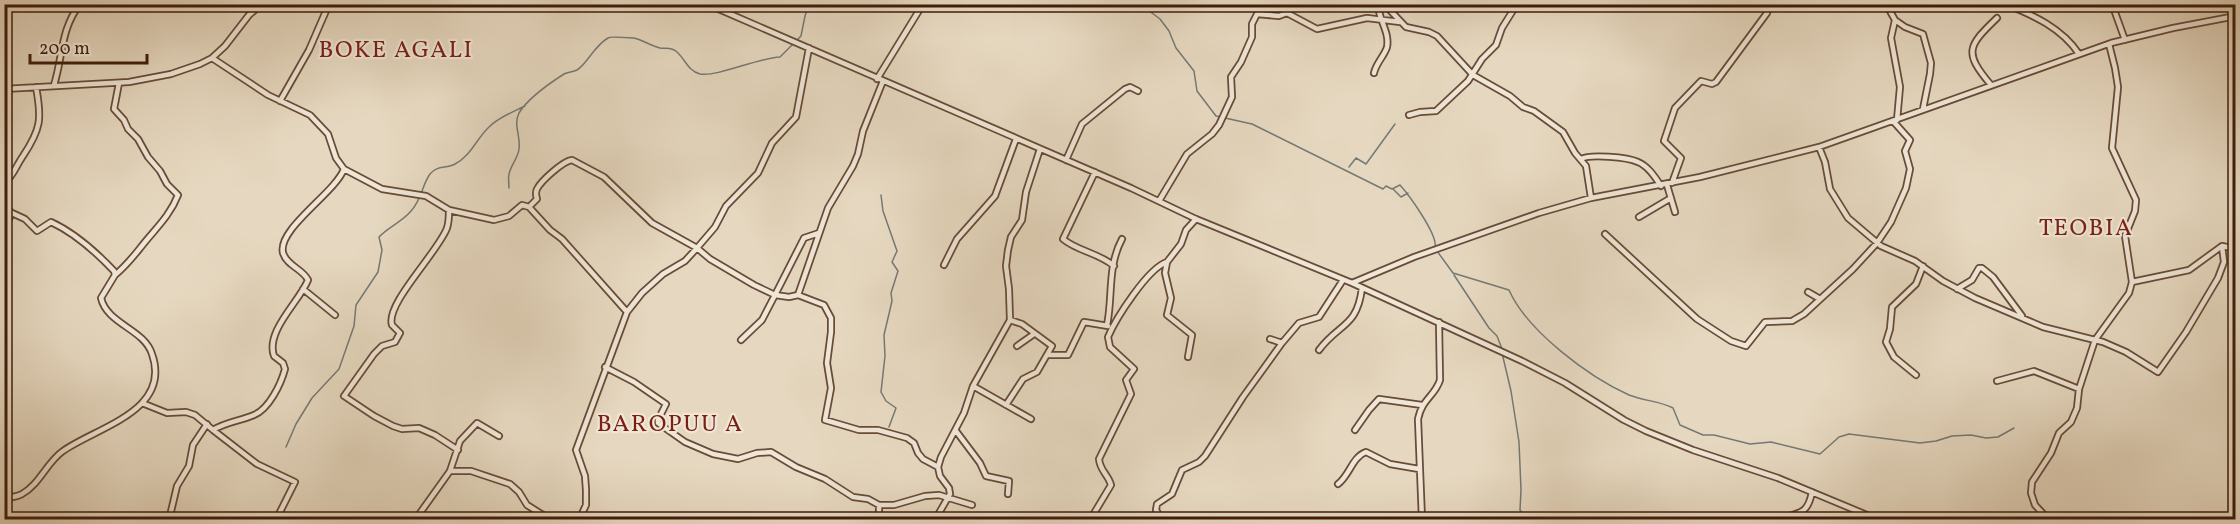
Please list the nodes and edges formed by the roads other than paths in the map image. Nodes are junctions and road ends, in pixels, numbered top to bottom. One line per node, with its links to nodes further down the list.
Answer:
1 (80, 4): 27 (street)
2 (262, 4): 22 (street)
3 (329, 4): 32 (street)
4 (707, 4): 20 (street)
5 (923, 4): 25 (street)
6 (1378, 4): 16 (street)
7 (1384, 4): 17 (street)
8 (1516, 4): 24 (street)
9 (1886, 4): 15 (street)
10 (2005, 4): 21 (street)
11 (2112, 4): 18 (street)
12 (1767, 13): 44 (street)
13 (2235, 15): 18 (street)
14 (1997, 18): 28 (street)
15 (1895, 20): 33 (street); 35 (street)
16 (1381, 21): 17 (street); 23 (street); 48 (street)
17 (1400, 22): 24 (street)
18 (2125, 40): 19 (street)
19 (2109, 44): 21 (street); 70 (street)
20 (809, 48): 25 (street); 62 (street)
21 (2079, 54): 28 (street)
22 (212, 58): 26 (street); 32 (street)
23 (1374, 73)
24 (1473, 75): 34 (street); 39 (street)
25 (880, 80): 36 (street); 57 (street)
26 (119, 83): 27 (street); 68 (street)
27 (54, 85): 29 (street)
28 (1991, 85): 33 (street)
29 (36, 87): 30 (street); 43 (street)
30 (4, 89)
31 (1138, 91): 40 (street)
32 (280, 101): 41 (street)
33 (1923, 109): 35 (street)
34 (1409, 115)
35 (1895, 121): 37 (street); 60 (street)
36 (1016, 139): 38 (street); 65 (street)
37 (1820, 147): 44 (street); 60 (street)
38 (1040, 149): 40 (street); 82 (street)
39 (1581, 159): 45 (street); 46 (street)
40 (1066, 160): 42 (street)
41 (344, 169): 51 (street); 73 (street)
42 (1095, 172): 48 (street); 66 (street)
43 (4, 184)
44 (1670, 184): 45 (street); 47 (street)
45 (1661, 186): 46 (street)
46 (1591, 198): 71 (street)
47 (1671, 198): 53 (street); 54 (street)
48 (1159, 201): 55 (street)
49 (4, 206): 52 (street)
50 (529, 207): 51 (street); 62 (street); 79 (street)
51 (449, 210): 108 (street)
52 (12, 213): 56 (street); 68 (street)
53 (1675, 213)
54 (1639, 217)
55 (1196, 219): 64 (street); 69 (street)
56 (4, 228)
57 (819, 232): 76 (street); 77 (street)
58 (1605, 234): 78 (street)
59 (1122, 239): 66 (street)
60 (1877, 243): 67 (street); 78 (street)
61 (2222, 246): 63 (street); 70 (street); 88 (street)
62 (697, 248): 76 (street); 79 (street)
63 (2235, 249)
64 (1167, 262): 84 (street); 93 (street)
65 (944, 265)
66 (1114, 266): 84 (street)
67 (1923, 266): 74 (street); 95 (street)
68 (115, 275): 99 (street)
69 (1343, 280): 71 (street); 89 (street)
70 (2132, 282): 88 (street)
71 (1352, 283): 72 (street)
72 (1362, 288): 83 (street); 91 (street)
73 (303, 289): 80 (street); 104 (street)
74 (1957, 289): 81 (street); 81 (street)
75 (1808, 292): 78 (street)
76 (775, 295): 77 (street); 87 (street)
77 (798, 295): 109 (street)
78 (1820, 299)
79 (627, 312): 94 (street)
80 (335, 315)
81 (2024, 318): 88 (street)
82 (1010, 320): 85 (street); 97 (street)
83 (1439, 322): 101 (street); 113 (street)
84 (1109, 328): 92 (street); 126 (street)
85 (1034, 334): 90 (street); 92 (street)
86 (1270, 339): 89 (street)
87 (741, 340)
88 (2095, 340): 98 (street)
89 (1282, 343): 127 (street)
90 (1017, 346)
91 (1319, 350)
92 (1049, 355): 100 (street)
93 (1188, 357)
94 (605, 367): 117 (street); 123 (street)
95 (1916, 375)
96 (1997, 381): 98 (street)
97 (972, 386): 100 (street); 105 (street)
98 (2079, 389): 131 (street)
99 (142, 403): 103 (street); 116 (street)
100 (1006, 405): 102 (street)
101 (1422, 405): 106 (street); 110 (street)
102 (1031, 419)
103 (207, 424): 104 (street); 119 (street)
104 (213, 430): 120 (street)
105 (956, 430): 109 (street); 114 (street)
106 (1355, 430)
107 (499, 436): 108 (street)
108 (458, 450): 111 (street)
109 (938, 467): 115 (street)
110 (1419, 469): 112 (street); 128 (street)
111 (450, 471): 121 (street); 122 (street)
112 (1338, 484)
113 (1812, 492): 129 (street); 130 (street)
114 (1008, 494)
115 (948, 498): 117 (street); 118 (street); 125 (street)
116 (4, 499)
117 (879, 505): 124 (street)
118 (972, 505)
119 (169, 519)
120 (276, 519)
121 (415, 519)
122 (551, 519)
123 (579, 519)
124 (879, 519)
125 (935, 519)
126 (1090, 519)
127 (1162, 519)
128 (1422, 519)
129 (1779, 519)
130 (1879, 519)
131 (2049, 519)

